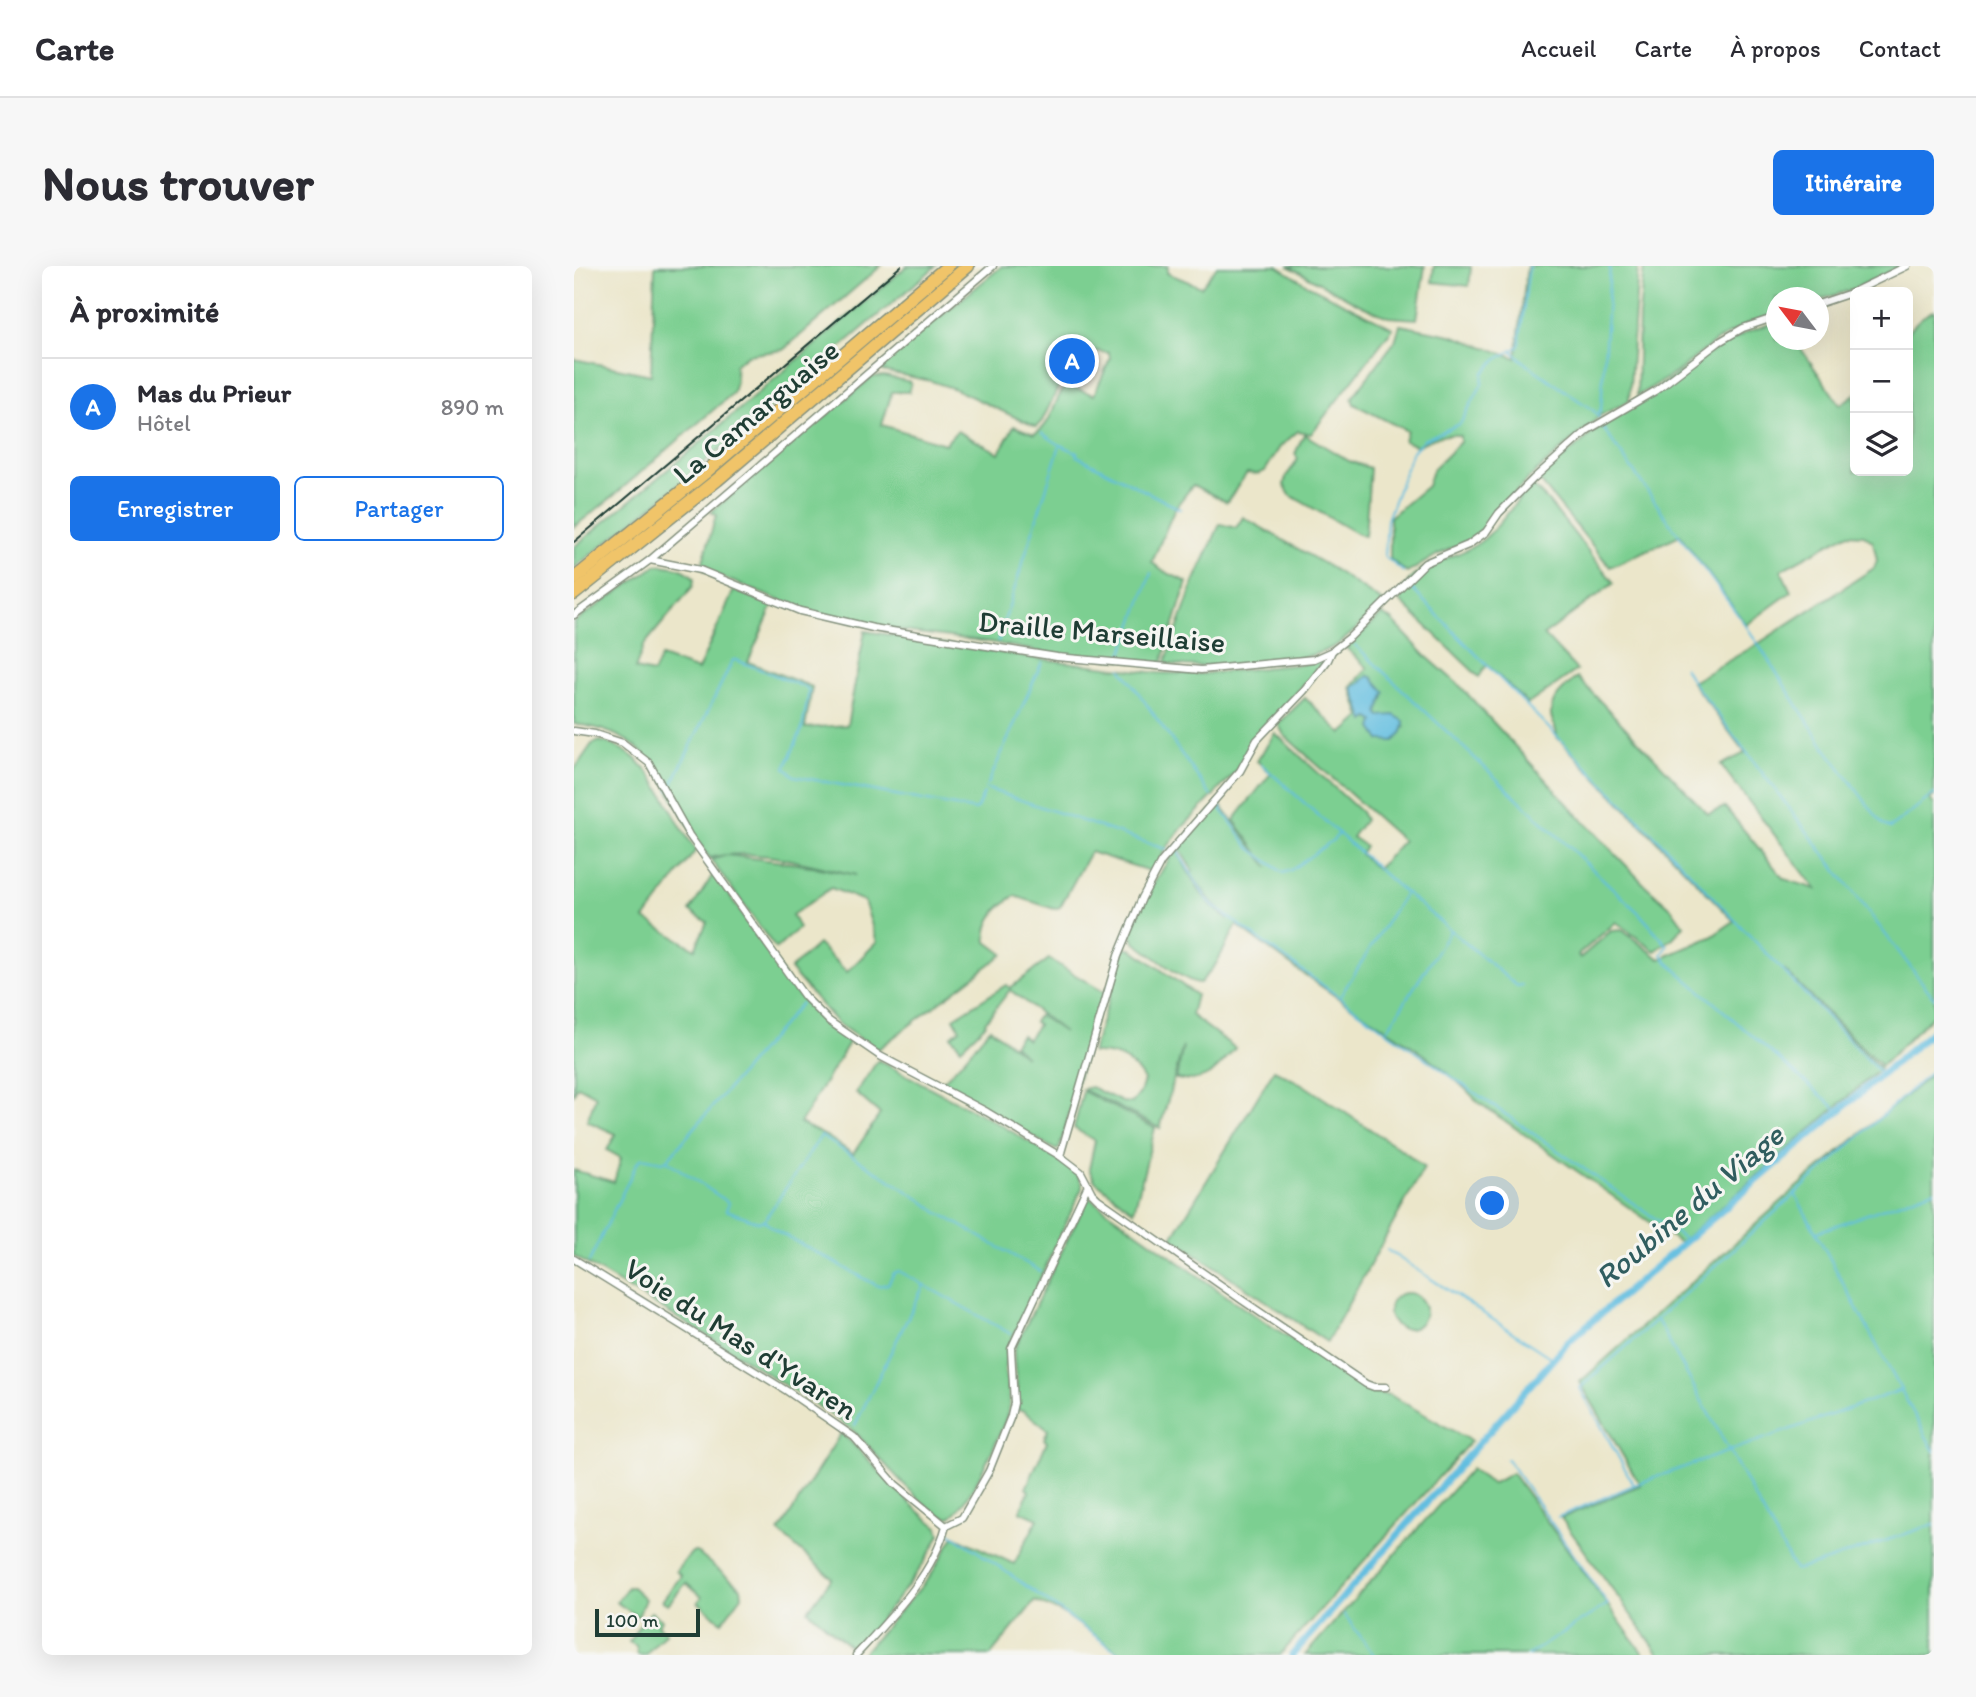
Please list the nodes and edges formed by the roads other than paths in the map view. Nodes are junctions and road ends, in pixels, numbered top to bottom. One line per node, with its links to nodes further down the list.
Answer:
1 (948, 266): 8 (highway, La Camarguaise)
2 (968, 266): 9 (highway, La Camarguaise)
3 (993, 266): 7 (street)
4 (1908, 266): 5 (street)
5 (1829, 300)
6 (1766, 320): 11 (street, Draille Marseillaise)
7 (650, 560): 10 (street); 11 (street, Draille Marseillaise)
8 (574, 579)
9 (574, 594)
10 (574, 615)
11 (1332, 651): 13 (street)
12 (574, 731): 13 (street)
13 (1059, 1156): 14 (street)
14 (1088, 1185): 16 (street); 17 (street)
15 (574, 1259): 17 (street, Voie du Mas d'Yvaren)
16 (1386, 1387)
17 (946, 1526): 18 (street)
18 (856, 1655)

